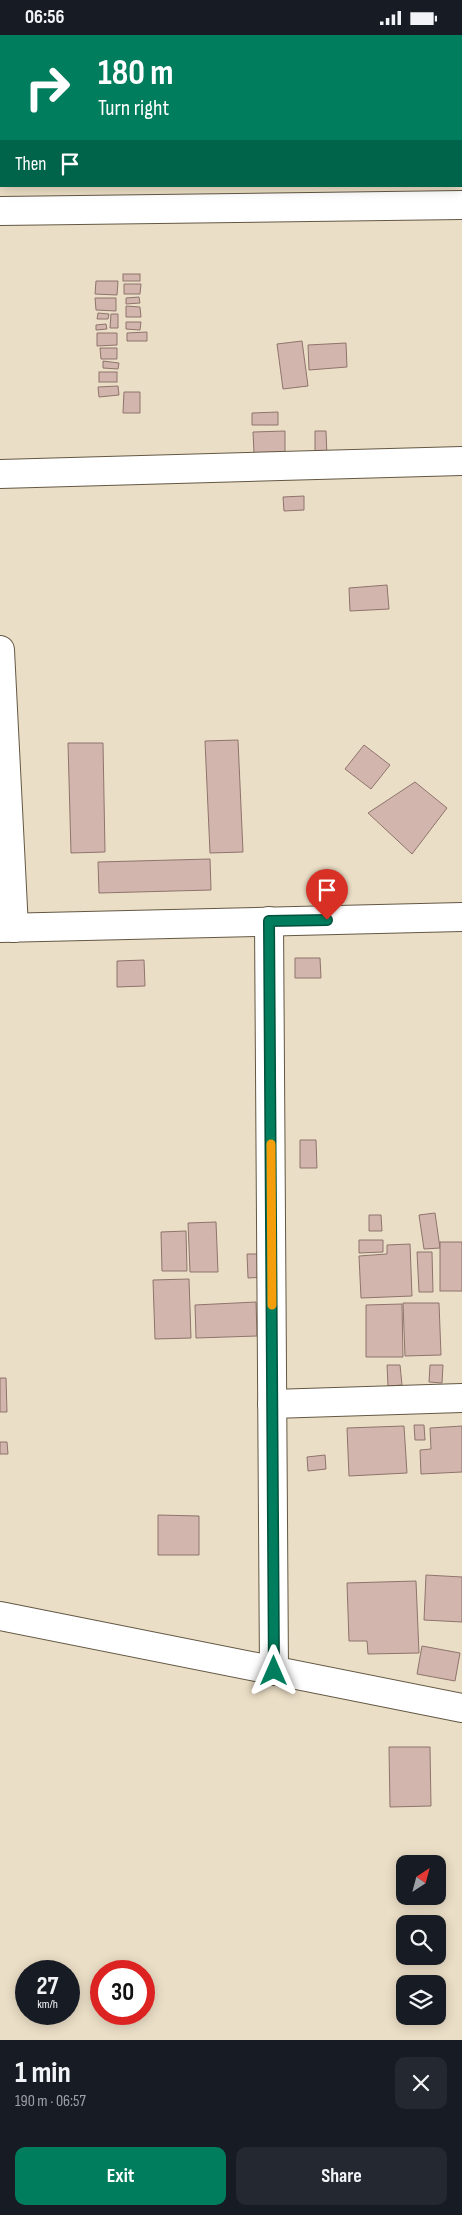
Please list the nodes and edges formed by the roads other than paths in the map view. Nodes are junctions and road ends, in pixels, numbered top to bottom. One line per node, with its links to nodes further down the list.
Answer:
1 (462, 205): 2 (street)
2 (0, 211)
3 (462, 461): 4 (street)
4 (0, 474)
5 (0, 650): 8 (street)
6 (462, 917): 7 (street)
7 (269, 921): 8 (street); 10 (street)
8 (7, 928)
9 (462, 1398): 10 (street)
10 (272, 1404): 12 (street)
11 (0, 1616): 12 (street)
12 (274, 1671): 13 (street)
13 (462, 1708)

